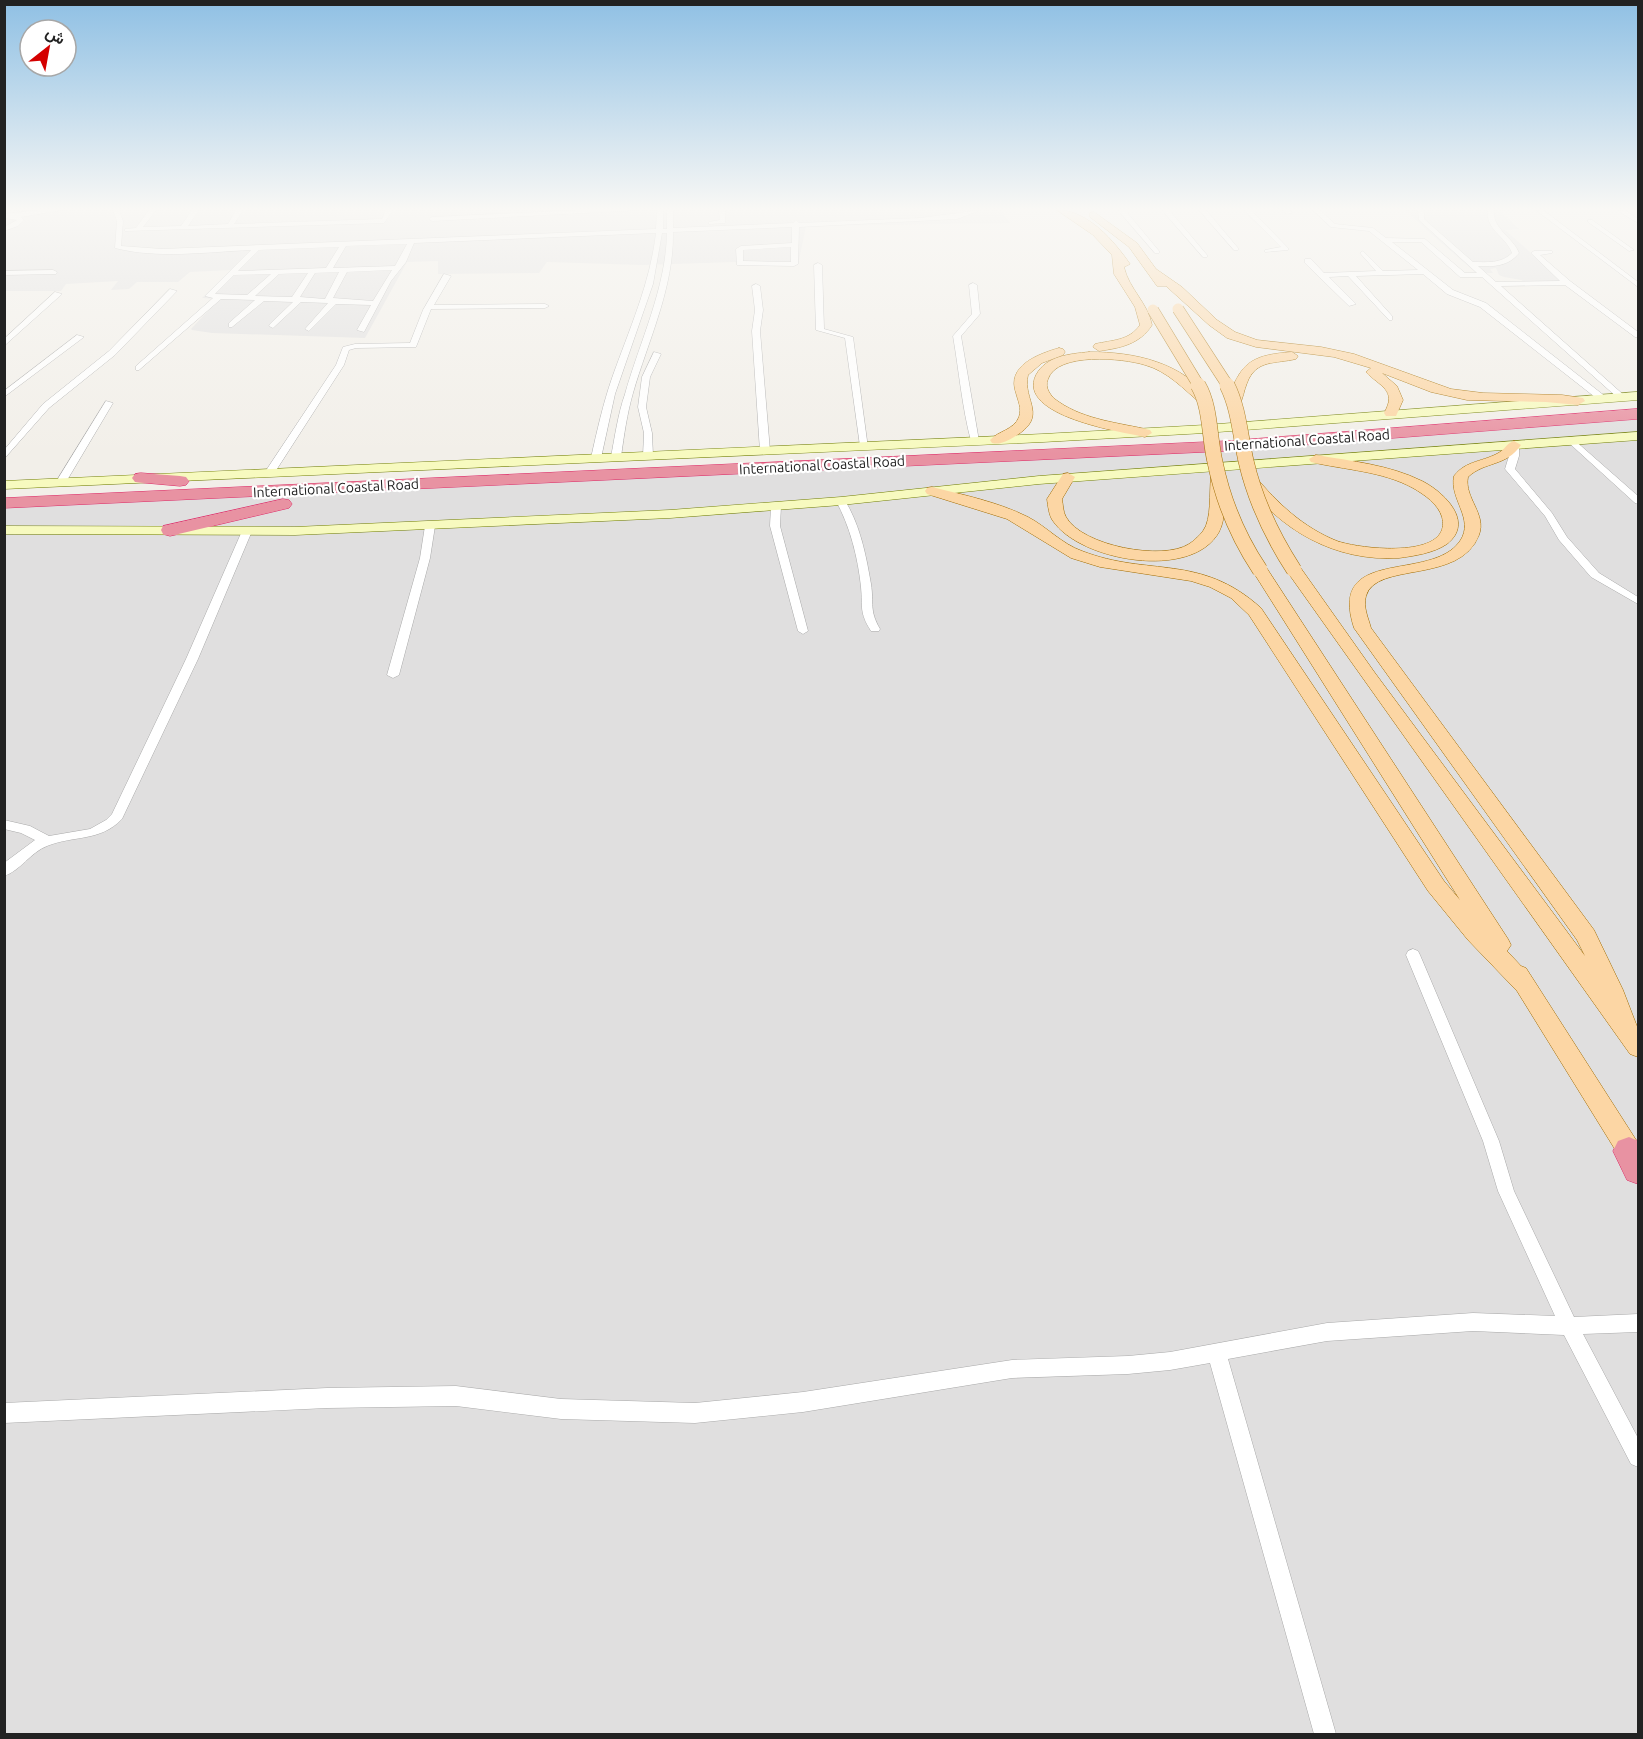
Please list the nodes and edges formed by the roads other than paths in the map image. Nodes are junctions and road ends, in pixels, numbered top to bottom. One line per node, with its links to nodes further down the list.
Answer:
1 (173, 291): 65 (street)
2 (213, 291): 24 (street)
3 (256, 291): 25 (street)
4 (301, 291): 27 (street)
5 (335, 291): 28 (street)
6 (382, 291): 29 (street)
7 (438, 291): 32 (street)
8 (646, 291): 53 (street)
9 (662, 291): 54 (street)
10 (757, 291): 64 (street)
11 (819, 291): 61 (street)
12 (974, 291): 58 (street)
13 (1130, 291): 57 (main road)
14 (1141, 291): 48 (main road, bridge)
15 (1166, 291): 50 (main road, bridge)
16 (1180, 291): 47 (main road)
17 (1339, 291): 30 (street)
18 (1365, 291): 33 (street)
19 (1449, 291): 46 (street)
20 (1504, 291): 43 (street)
21 (1505, 291): 44 (street)
22 (1578, 291): 38 (street)
23 (58, 294): 40 (street)
24 (218, 297): 25 (street); 42 (street)
25 (248, 298): 26 (street)
26 (262, 298): 27 (street); 34 (street)
27 (297, 299): 28 (street); 35 (street)
28 (331, 300): 29 (street); 36 (street)
29 (375, 303): 37 (street)
30 (1352, 304)
31 (545, 306): 32 (street)
32 (429, 307): 68 (street)
33 (1389, 318)
34 (232, 325)
35 (273, 326)
36 (309, 329)
37 (361, 330)
38 (1638, 335)
39 (80, 337): 45 (street)
40 (4, 344)
41 (657, 354): 66 (street)
42 (139, 368)
43 (1607, 384): 44 (street); 44 (street)
44 (1627, 393): 46 (street)
45 (4, 395)
46 (1603, 399): 47 (street)
47 (1578, 400): 51 (street)
48 (1206, 402): 55 (main road); 70 (main road, bridge)
49 (110, 403): 73 (street)
50 (1234, 403): 51 (main road); 72 (main road, bridge)
51 (1391, 413): 55 (street)
52 (1638, 414): 75 (highway, International Coastal Road)
53 (602, 424): 54 (street); 62 (street)
54 (620, 424): 63 (street)
55 (1145, 433): 57 (street)
56 (1638, 433): 59 (street); 77 (highway, International Coastal Road)
57 (997, 440): 58 (street)
58 (975, 441): 61 (street)
59 (1572, 441): 60 (street); 79 (street)
60 (1514, 445): 67 (street); 87 (street); 96 (main road)
61 (865, 446): 64 (street)
62 (597, 451): 63 (street); 68 (street)
63 (616, 451): 66 (street)
64 (765, 451): 66 (street)
65 (4, 456)
66 (648, 456)
67 (1316, 459): 69 (street); 72 (main road)
68 (270, 472): 71 (street)
69 (1068, 477): 70 (main road); 76 (street)
70 (1218, 477): 95 (main road, bridge)
71 (141, 478): 73 (street); 75 (highway)
72 (1251, 479): 96 (main road, bridge)
73 (60, 482): 74 (street)
74 (4, 485)
75 (393, 485): 80 (highway, International Coastal Road)
76 (932, 491): 78 (street); 95 (main road)
77 (309, 498): 82 (highway, International Coastal Road); 85 (highway)
78 (841, 501): 81 (street); 88 (street)
79 (1638, 501)
80 (4, 503)
81 (776, 506): 83 (street); 89 (street)
82 (4, 512)
83 (430, 526): 86 (street); 90 (street)
84 (4, 530): 85 (street)
85 (170, 530): 86 (street)
86 (247, 531): 92 (street)
87 (1638, 601)
88 (875, 628)
89 (803, 631)
90 (393, 675)
91 (4, 824): 92 (street)
92 (47, 841): 93 (street)
93 (4, 871)
94 (1413, 955): 100 (street)
95 (1525, 985): 98 (main road)
96 (1624, 1027): 97 (main road)
97 (1638, 1047)
98 (1635, 1162)
99 (1638, 1323): 100 (street)
100 (1569, 1326): 101 (street); 103 (street)
101 (1217, 1353): 102 (street); 104 (street)
102 (4, 1413)
103 (1638, 1457)
104 (1325, 1734)

